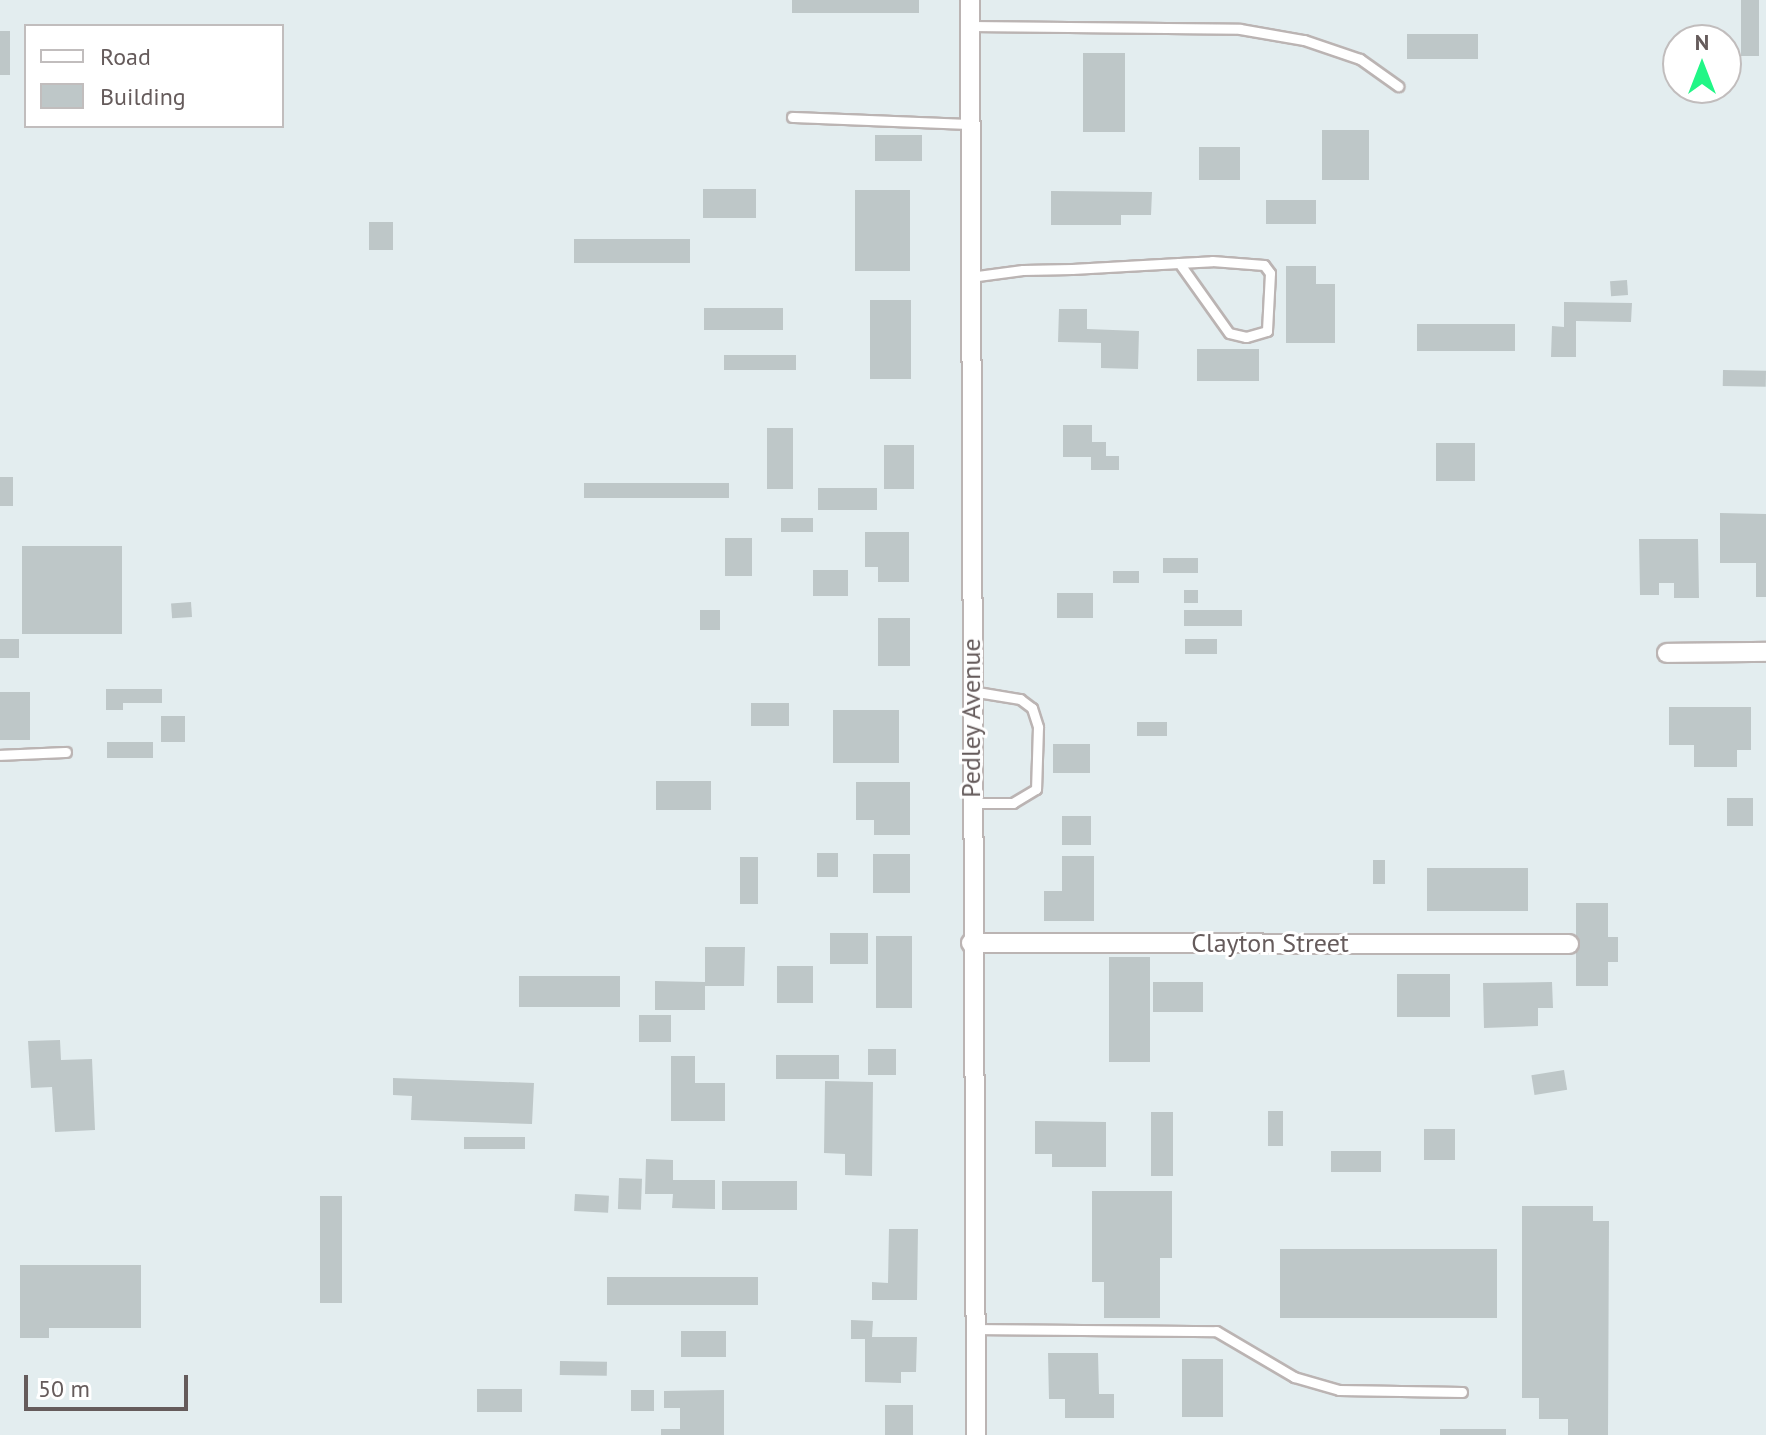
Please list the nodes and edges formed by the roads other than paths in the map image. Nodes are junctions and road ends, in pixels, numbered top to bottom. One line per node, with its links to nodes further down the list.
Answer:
1 (970, 0): 2 (street, Pedley Avenue)
2 (970, 26): 3 (lane); 5 (street, Pedley Avenue)
3 (1398, 86)
4 (792, 117): 5 (lane)
5 (970, 124): 7 (street, Pedley Avenue)
6 (1179, 263): 6 (lane); 7 (lane)
7 (970, 277): 10 (street, Pedley Avenue)
8 (1766, 652): 9 (street)
9 (1667, 653)
10 (971, 691): 13 (street, Pedley Avenue); 13 (lane)
11 (66, 752): 12 (lane)
12 (0, 755)
13 (971, 803): 14 (street, Pedley Avenue)
14 (971, 943): 15 (street, Clayton Street); 16 (street, Pedley Avenue)
15 (1569, 944)
16 (975, 1329): 17 (lane); 18 (street, Pedley Avenue)
17 (1462, 1392)
18 (976, 1435)

